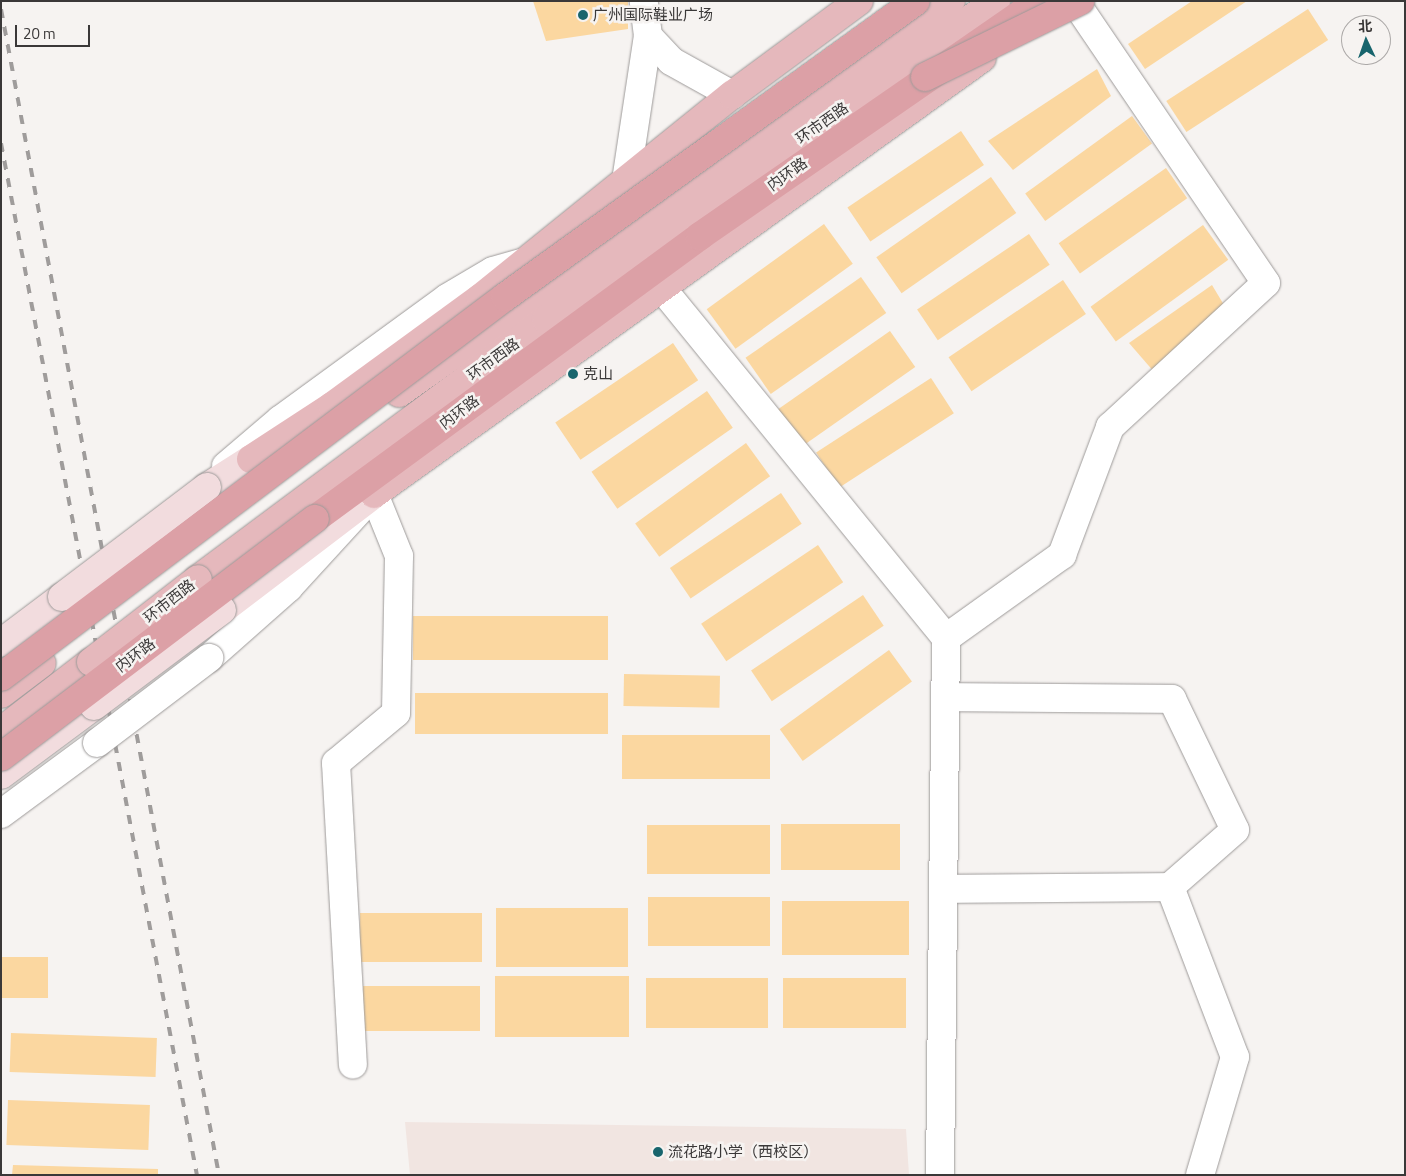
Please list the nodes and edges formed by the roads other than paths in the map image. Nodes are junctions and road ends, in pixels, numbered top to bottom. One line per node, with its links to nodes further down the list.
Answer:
1 (644, 1): 10 (street)
2 (859, 1): 12 (main road)
3 (889, 1): 18 (highway, bridge)
4 (996, 1): 23 (main road, 环市西路)
5 (1039, 1): 11 (highway, 内环路, bridge)
6 (1066, 1): 17 (main road)
7 (1074, 1): 26 (street)
8 (1080, 1): 11 (highway, 内环路, bridge)
9 (937, 4): 13 (main road, 环市西路); 18 (highway, bridge)
10 (648, 36): 12 (street); 14 (street)
11 (925, 77): 36 (highway, 内环路, bridge)
12 (742, 88): 13 (street); 14 (main road)
13 (778, 123): 16 (main road, 环市西路)
14 (626, 181): 15 (main road)
15 (528, 261): 16 (street); 20 (main road); 21 (street)
16 (550, 286): 19 (main road, 环市西路)
17 (660, 286): 22 (main road); 26 (street)
18 (505, 297): 30 (highway, bridge)
19 (362, 421): 20 (main road); 30 (main road, 环市西路)
20 (251, 459): 21 (main road)
21 (207, 487): 27 (main road, bridge)
22 (374, 494): 24 (main road); 35 (street, bridge); 42 (street)
23 (205, 574): 25 (main road, bridge); 29 (main road, 环市西路, bridge)
24 (222, 610): 25 (main road, bridge); 32 (main road, bridge)
25 (154, 637): 29 (main road, bridge); 32 (main road, bridge)
26 (946, 638): 31 (street)
27 (1, 643)
28 (1, 657): 30 (street)
29 (91, 662): 34 (main road, 环市西路)
30 (8, 683)
31 (946, 697): 40 (street); 41 (street)
32 (103, 698): 33 (main road)
33 (60, 730): 37 (main road); 38 (main road)
34 (1, 731)
35 (97, 743): 38 (street); 39 (street)
36 (1, 757)
37 (1, 775)
38 (1, 790)
39 (1, 814)
40 (1170, 887): 41 (street); 44 (street)
41 (944, 889): 43 (street)
42 (353, 1066)
43 (940, 1175)
44 (1200, 1175)

